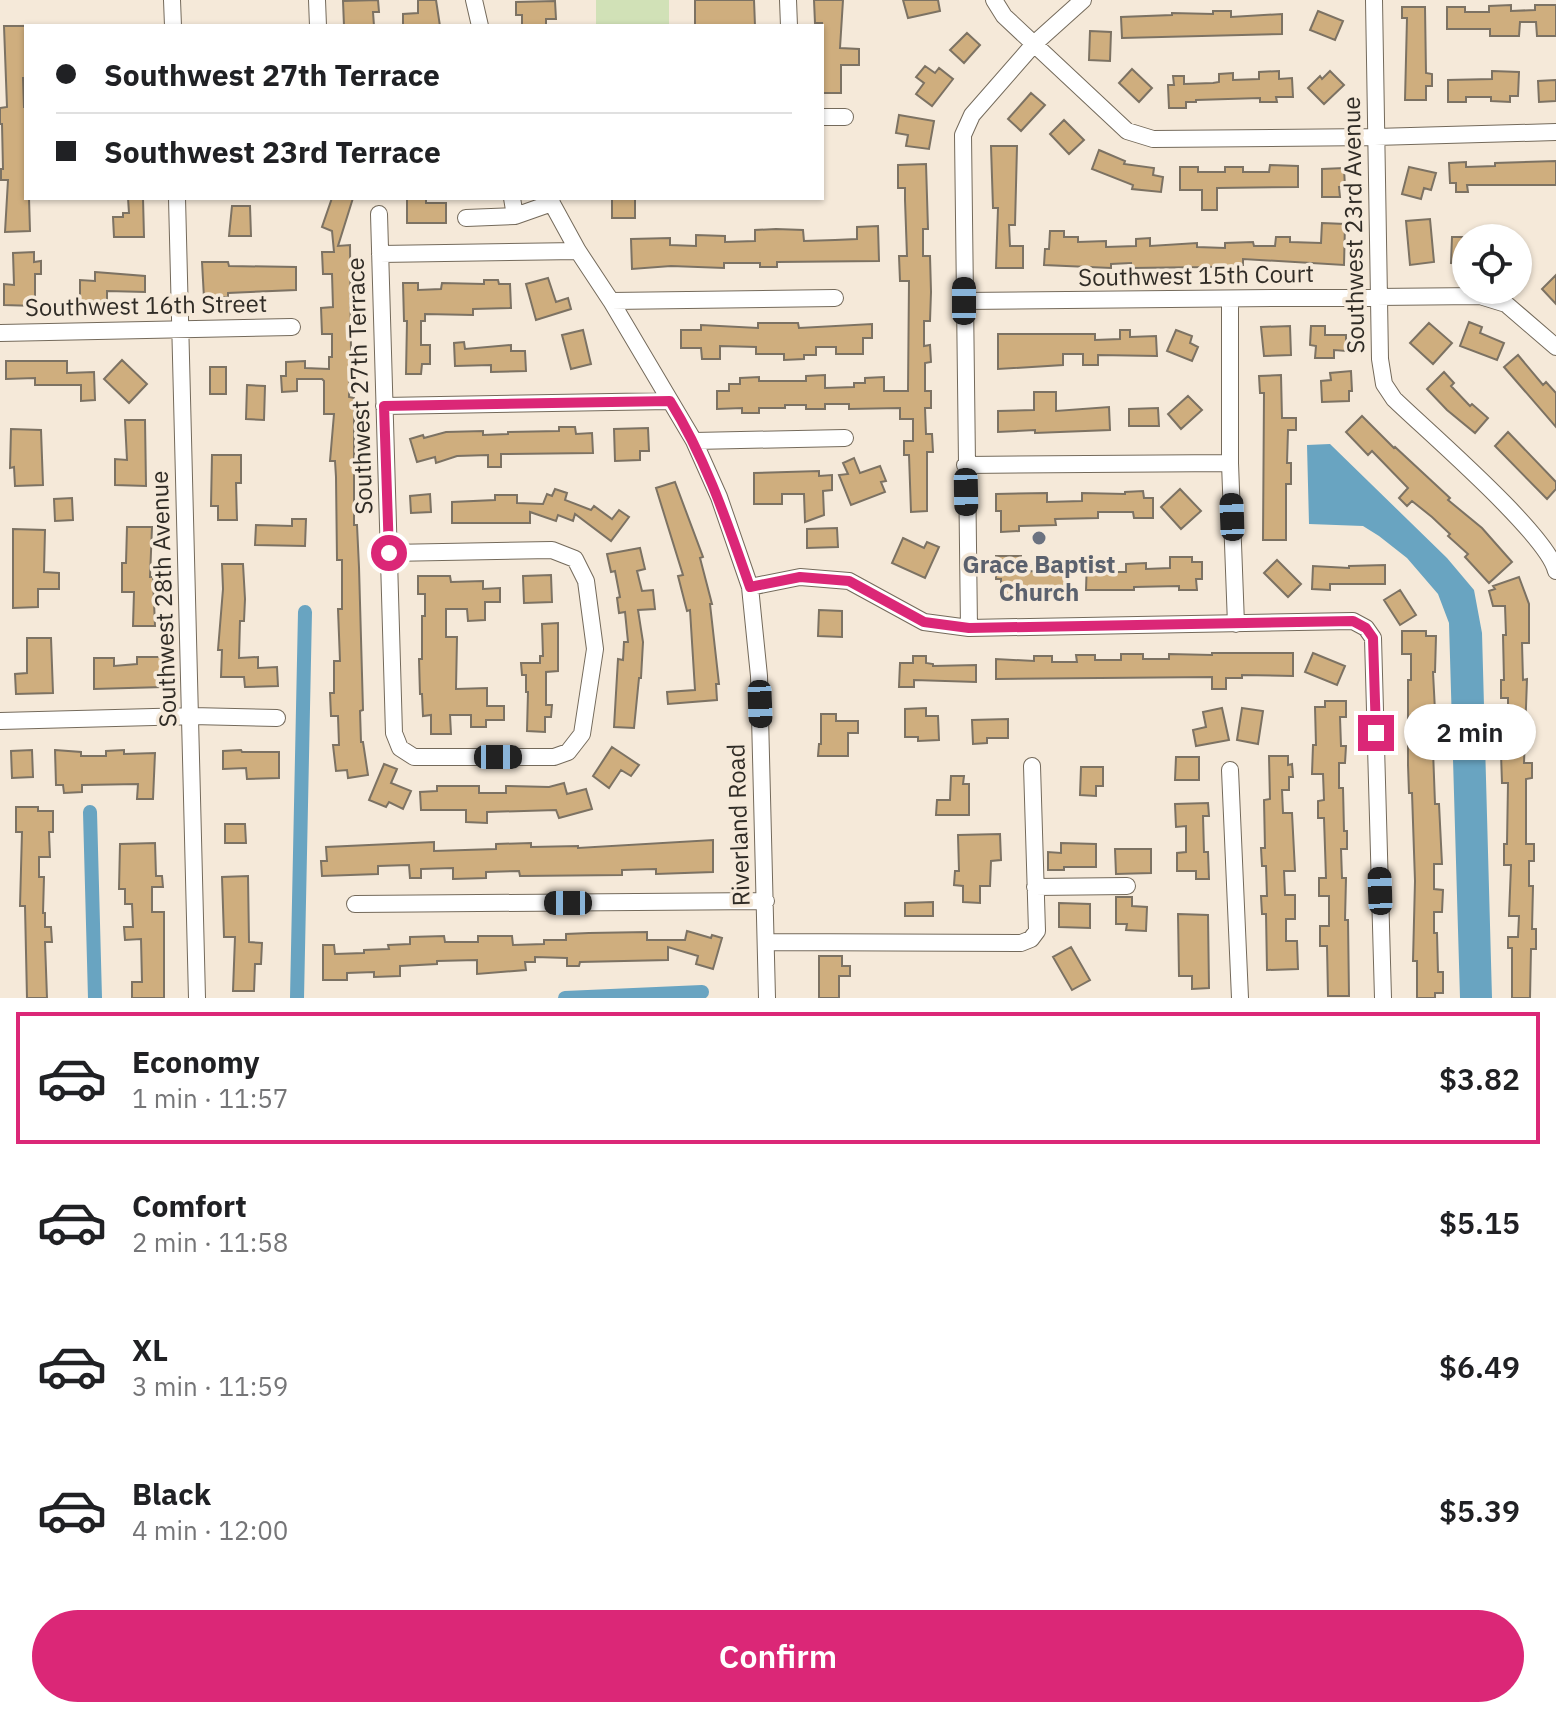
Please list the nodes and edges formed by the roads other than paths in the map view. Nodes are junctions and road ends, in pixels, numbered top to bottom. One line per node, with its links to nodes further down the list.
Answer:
1 (172, 0): 8 (street)
2 (317, 0): 9 (street)
3 (474, 0): 10 (street)
4 (788, 0): 11 (street)
5 (994, 0): 12 (street)
6 (1083, 0): 12 (street)
7 (1374, 0): 16 (street, Southwest 23rd Avenue)
8 (173, 24)
9 (318, 24)
10 (480, 24)
11 (789, 24)
12 (1034, 44): 16 (street); 29 (street)
13 (824, 117): 14 (street)
14 (845, 117)
15 (1556, 132): 16 (street)
16 (1375, 137): 25 (street, Southwest 23rd Avenue)
17 (177, 200): 31 (street, Southwest 28th Avenue)
18 (512, 200): 21 (street)
19 (550, 201): 21 (street); 23 (street, Riverland Road)
20 (379, 214): 24 (street, Southwest 27th Terrace)
21 (515, 216): 22 (street)
22 (466, 218)
23 (578, 251): 24 (street); 28 (street, Riverland Road)
24 (380, 254): 35 (street, Southwest 27th Terrace)
25 (1380, 297): 27 (street, Southwest 15th Court); 33 (street, Southwest 15th Court); 41 (street, Southwest 23rd Avenue)
26 (835, 298): 28 (street)
27 (1230, 300): 29 (street, Southwest 15th Court); 38 (street)
28 (611, 301): 34 (street, Riverland Road)
29 (964, 301): 39 (street)
30 (292, 327): 31 (street, Southwest 16th Street)
31 (179, 328): 32 (street, Southwest 16th Street); 45 (street, Southwest 28th Avenue)
32 (0, 333)
33 (1556, 347)
34 (670, 401): 35 (street); 37 (street, Riverland Road)
35 (384, 406): 40 (street, Southwest 27th Terrace)
36 (845, 438): 37 (street)
37 (694, 441): 42 (street, Riverland Road)
38 (1230, 463): 39 (street); 43 (street)
39 (965, 465): 44 (street)
40 (389, 553): 40 (street, Southwest 27th Terrace)
41 (1556, 571)
42 (750, 587): 44 (street); 52 (street, Riverland Road)
43 (1236, 624): 44 (street); 58 (street)
44 (969, 628)
45 (192, 716): 46 (street); 47 (street); 55 (street, Southwest 28th Avenue)
46 (277, 718)
47 (0, 721)
48 (1032, 766): 51 (street)
49 (1230, 770): 57 (street)
50 (1127, 886): 51 (street)
51 (1035, 887): 54 (street)
52 (766, 901): 53 (street); 54 (street, Riverland Road)
53 (355, 904)
54 (766, 942): 56 (street, Riverland Road)
55 (197, 998)
56 (767, 998)
57 (1240, 998)
58 (1383, 998)

